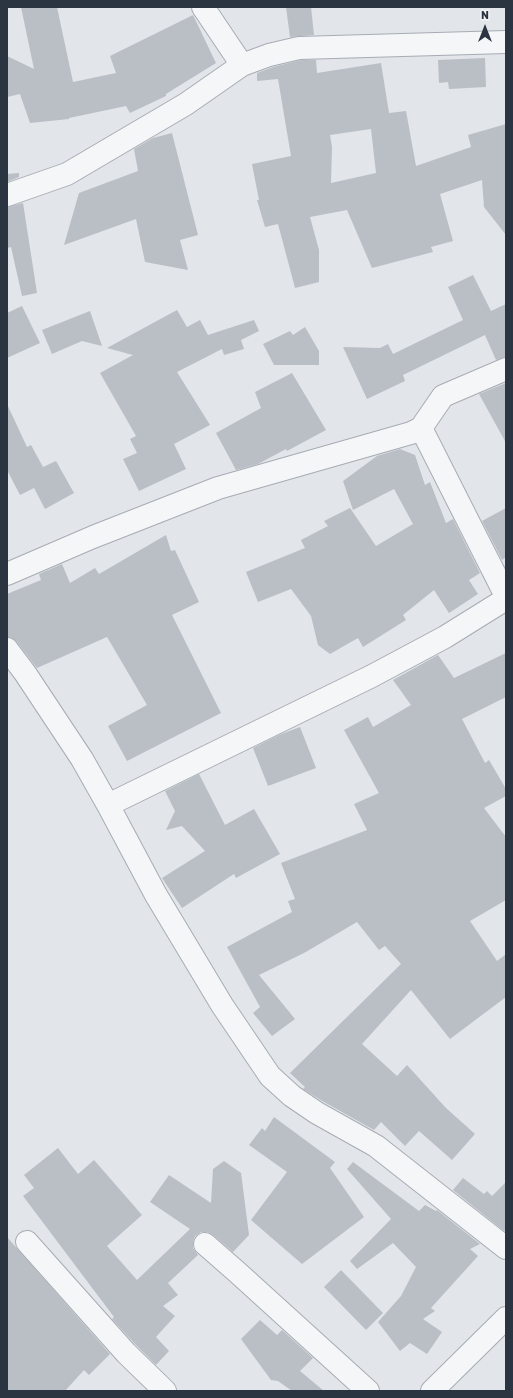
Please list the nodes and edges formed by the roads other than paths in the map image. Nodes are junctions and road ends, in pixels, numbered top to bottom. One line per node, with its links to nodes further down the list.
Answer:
1 (203, 7): 3 (street)
2 (506, 42): 3 (street)
3 (242, 65): 4 (street)
4 (7, 195)
5 (506, 369): 6 (street)
6 (421, 428): 7 (street); 8 (street)
7 (7, 574)
8 (506, 597): 10 (street)
9 (7, 648): 10 (street)
10 (108, 805): 13 (street)
11 (27, 1242): 15 (street)
12 (205, 1244): 16 (street)
13 (506, 1248)
14 (506, 1318): 17 (street)
15 (165, 1391)
16 (368, 1391)
17 (432, 1391)

